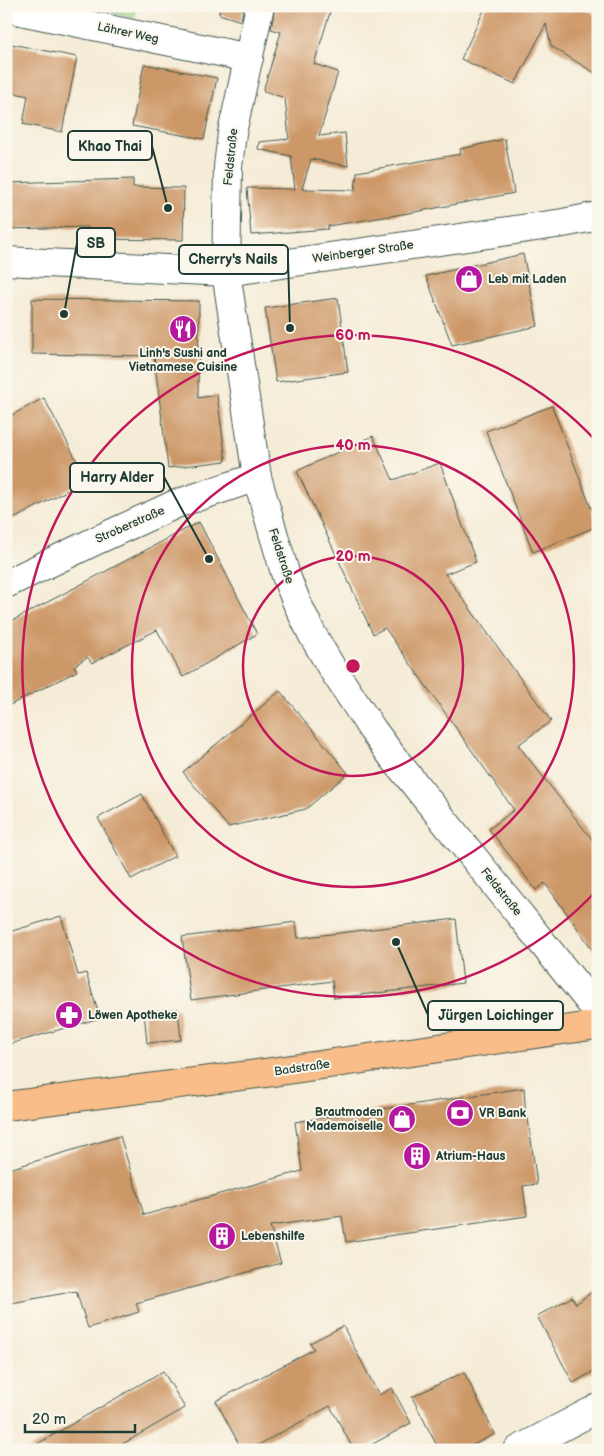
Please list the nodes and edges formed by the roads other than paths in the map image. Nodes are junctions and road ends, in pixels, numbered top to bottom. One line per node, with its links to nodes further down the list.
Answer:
1 (260, 6): 3 (street, Feldstraße)
2 (6, 8): 3 (street, Lährer Weg)
3 (249, 58): 6 (street, Feldstraße)
4 (598, 216): 6 (street, Weinberger Straße)
5 (6, 261): 6 (street, Weinberger Straße)
6 (226, 272): 7 (street, Feldstraße)
7 (258, 477): 8 (street, Stroberstraße); 9 (street, Feldstraße)
8 (6, 584)
9 (598, 1012)
10 (598, 1025): 11 (main road, Badstraße)
11 (6, 1106)
12 (598, 1408): 13 (street)
13 (518, 1450)

